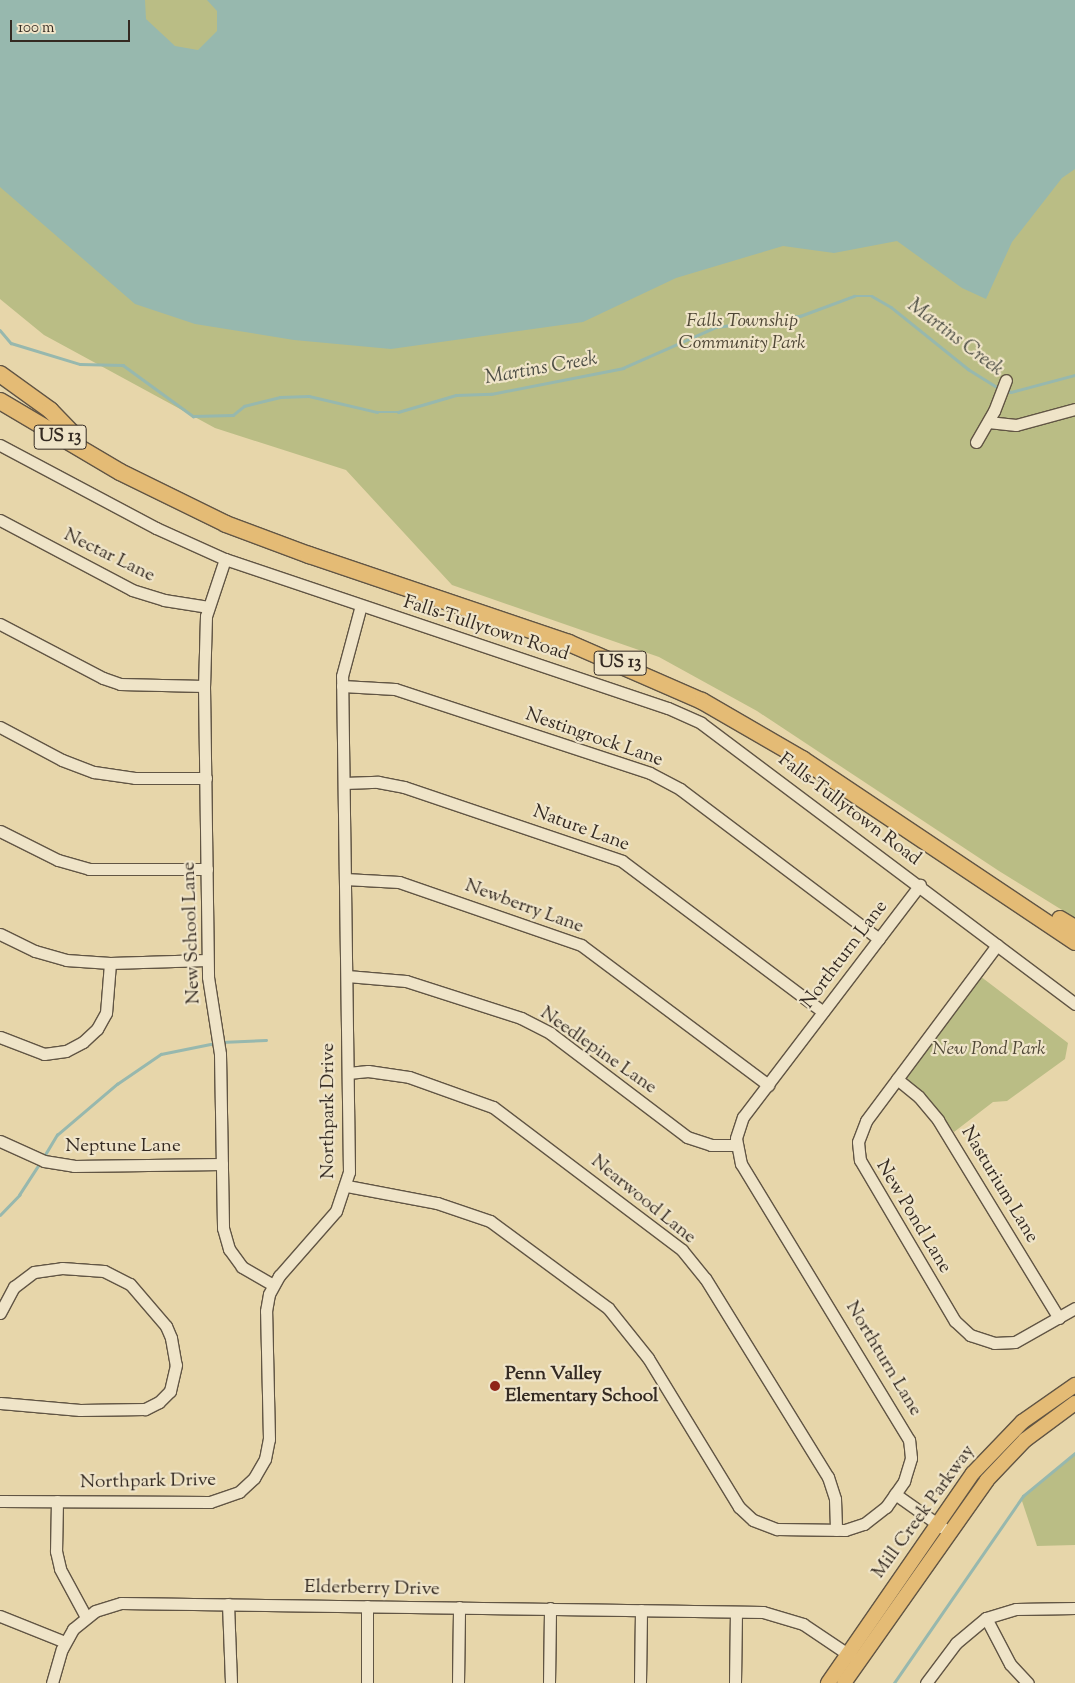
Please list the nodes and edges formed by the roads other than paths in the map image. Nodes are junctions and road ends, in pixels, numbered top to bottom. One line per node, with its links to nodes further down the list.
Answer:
1 (0, 374): 8 (highway)
2 (1006, 380): 7 (street)
3 (0, 389): 8 (highway, US 13)
4 (0, 401): 11 (highway, US 13)
5 (1075, 409): 7 (street)
6 (0, 413): 11 (highway)
7 (988, 422): 9 (street)
8 (74, 434): 26 (highway, US 13)
9 (976, 442)
10 (0, 445): 13 (street, Falls-Tullytown Road)
11 (120, 472): 29 (highway, US 13)
12 (0, 520): 15 (street, Nectar Lane)
13 (225, 559): 14 (street, Falls-Tullytown Road); 15 (street, New School Lane)
14 (361, 605): 18 (street, Northpark Drive); 25 (street, Falls-Tullytown Road)
15 (208, 607): 17 (street, New School Lane)
16 (0, 624): 17 (street)
17 (204, 686): 20 (street, New School Lane)
18 (342, 686): 21 (street, Northpark Drive); 28 (street, Nestingrock Lane)
19 (0, 727): 20 (street)
20 (206, 778): 23 (street, New School Lane)
21 (344, 783): 24 (street, Northpark Drive); 35 (street, Nature Lane)
22 (0, 830): 23 (street)
23 (207, 869): 31 (street, New School Lane)
24 (345, 879): 33 (street, Northpark Drive); 39 (street, Newberry Lane)
25 (920, 885): 28 (street, Northturn Lane); 30 (street, Falls-Tullytown Road)
26 (1075, 928)
27 (0, 934): 32 (street)
28 (879, 939): 35 (street, Northturn Lane)
29 (1075, 942)
30 (997, 945): 34 (street, Falls-Tullytown Road); 38 (street, New Pond Lane)
31 (207, 960): 32 (street); 42 (street, New School Lane)
32 (110, 963): 36 (street)
33 (347, 976): 37 (street, Northpark Drive); 41 (street, Needlepine Lane)
34 (1075, 1004)
35 (823, 1012): 39 (street, Northturn Lane)
36 (0, 1037)
37 (348, 1073): 43 (street, Northpark Drive); 55 (street, Nearwood Lane)
38 (897, 1079): 47 (street, Nasturium Lane); 47 (street, New Pond Lane)
39 (768, 1085): 41 (street, Northturn Lane)
40 (0, 1141): 42 (street, Neptune Lane)
41 (736, 1145): 51 (street, Northturn Lane)
42 (222, 1164): 44 (street, New School Lane)
43 (347, 1186): 44 (street, Northpark Drive); 55 (street, Northturn Lane)
44 (273, 1285): 53 (street, Northpark Drive)
45 (1075, 1308): 47 (street, New Pond Lane)
46 (0, 1313): 50 (street)
47 (1059, 1318)
48 (1075, 1385): 54 (main road, Mill Creek Parkway)
49 (1075, 1403): 56 (main road, Mill Creek Parkway)
50 (0, 1404)
51 (896, 1494): 54 (street); 55 (street, Northturn Lane)
52 (0, 1501): 53 (street, Northpark Drive)
53 (57, 1501): 65 (street)
54 (937, 1523): 56 (street); 68 (main road, Mill Creek Parkway)
55 (836, 1530)
56 (949, 1532): 69 (main road, Mill Creek Parkway)
57 (228, 1604): 58 (street, Elderberry Drive); 65 (street, Elderberry Drive); 71 (street)
58 (367, 1606): 59 (street, Elderberry Drive); 72 (street)
59 (459, 1607): 60 (street, Elderberry Drive); 73 (street)
60 (550, 1608): 62 (street, Elderberry Drive); 74 (street)
61 (1075, 1608): 66 (street)
62 (641, 1610): 63 (street, Elderberry Drive); 75 (street)
63 (736, 1612): 68 (street, Elderberry Drive); 76 (street)
64 (0, 1616): 67 (street)
65 (86, 1617): 67 (street, Elderberry Drive)
66 (986, 1618): 79 (street); 80 (street)
67 (65, 1642): 70 (street, Elderberry Drive)
68 (846, 1653): 69 (street, Elderberry Drive); 77 (main road, Mill Creek Parkway)
69 (859, 1662): 78 (main road, Mill Creek Parkway)
70 (52, 1683)
71 (231, 1683)
72 (367, 1683)
73 (458, 1683)
74 (549, 1683)
75 (640, 1683)
76 (735, 1683)
77 (828, 1683)
78 (844, 1683)
79 (926, 1683)
80 (1028, 1683)

